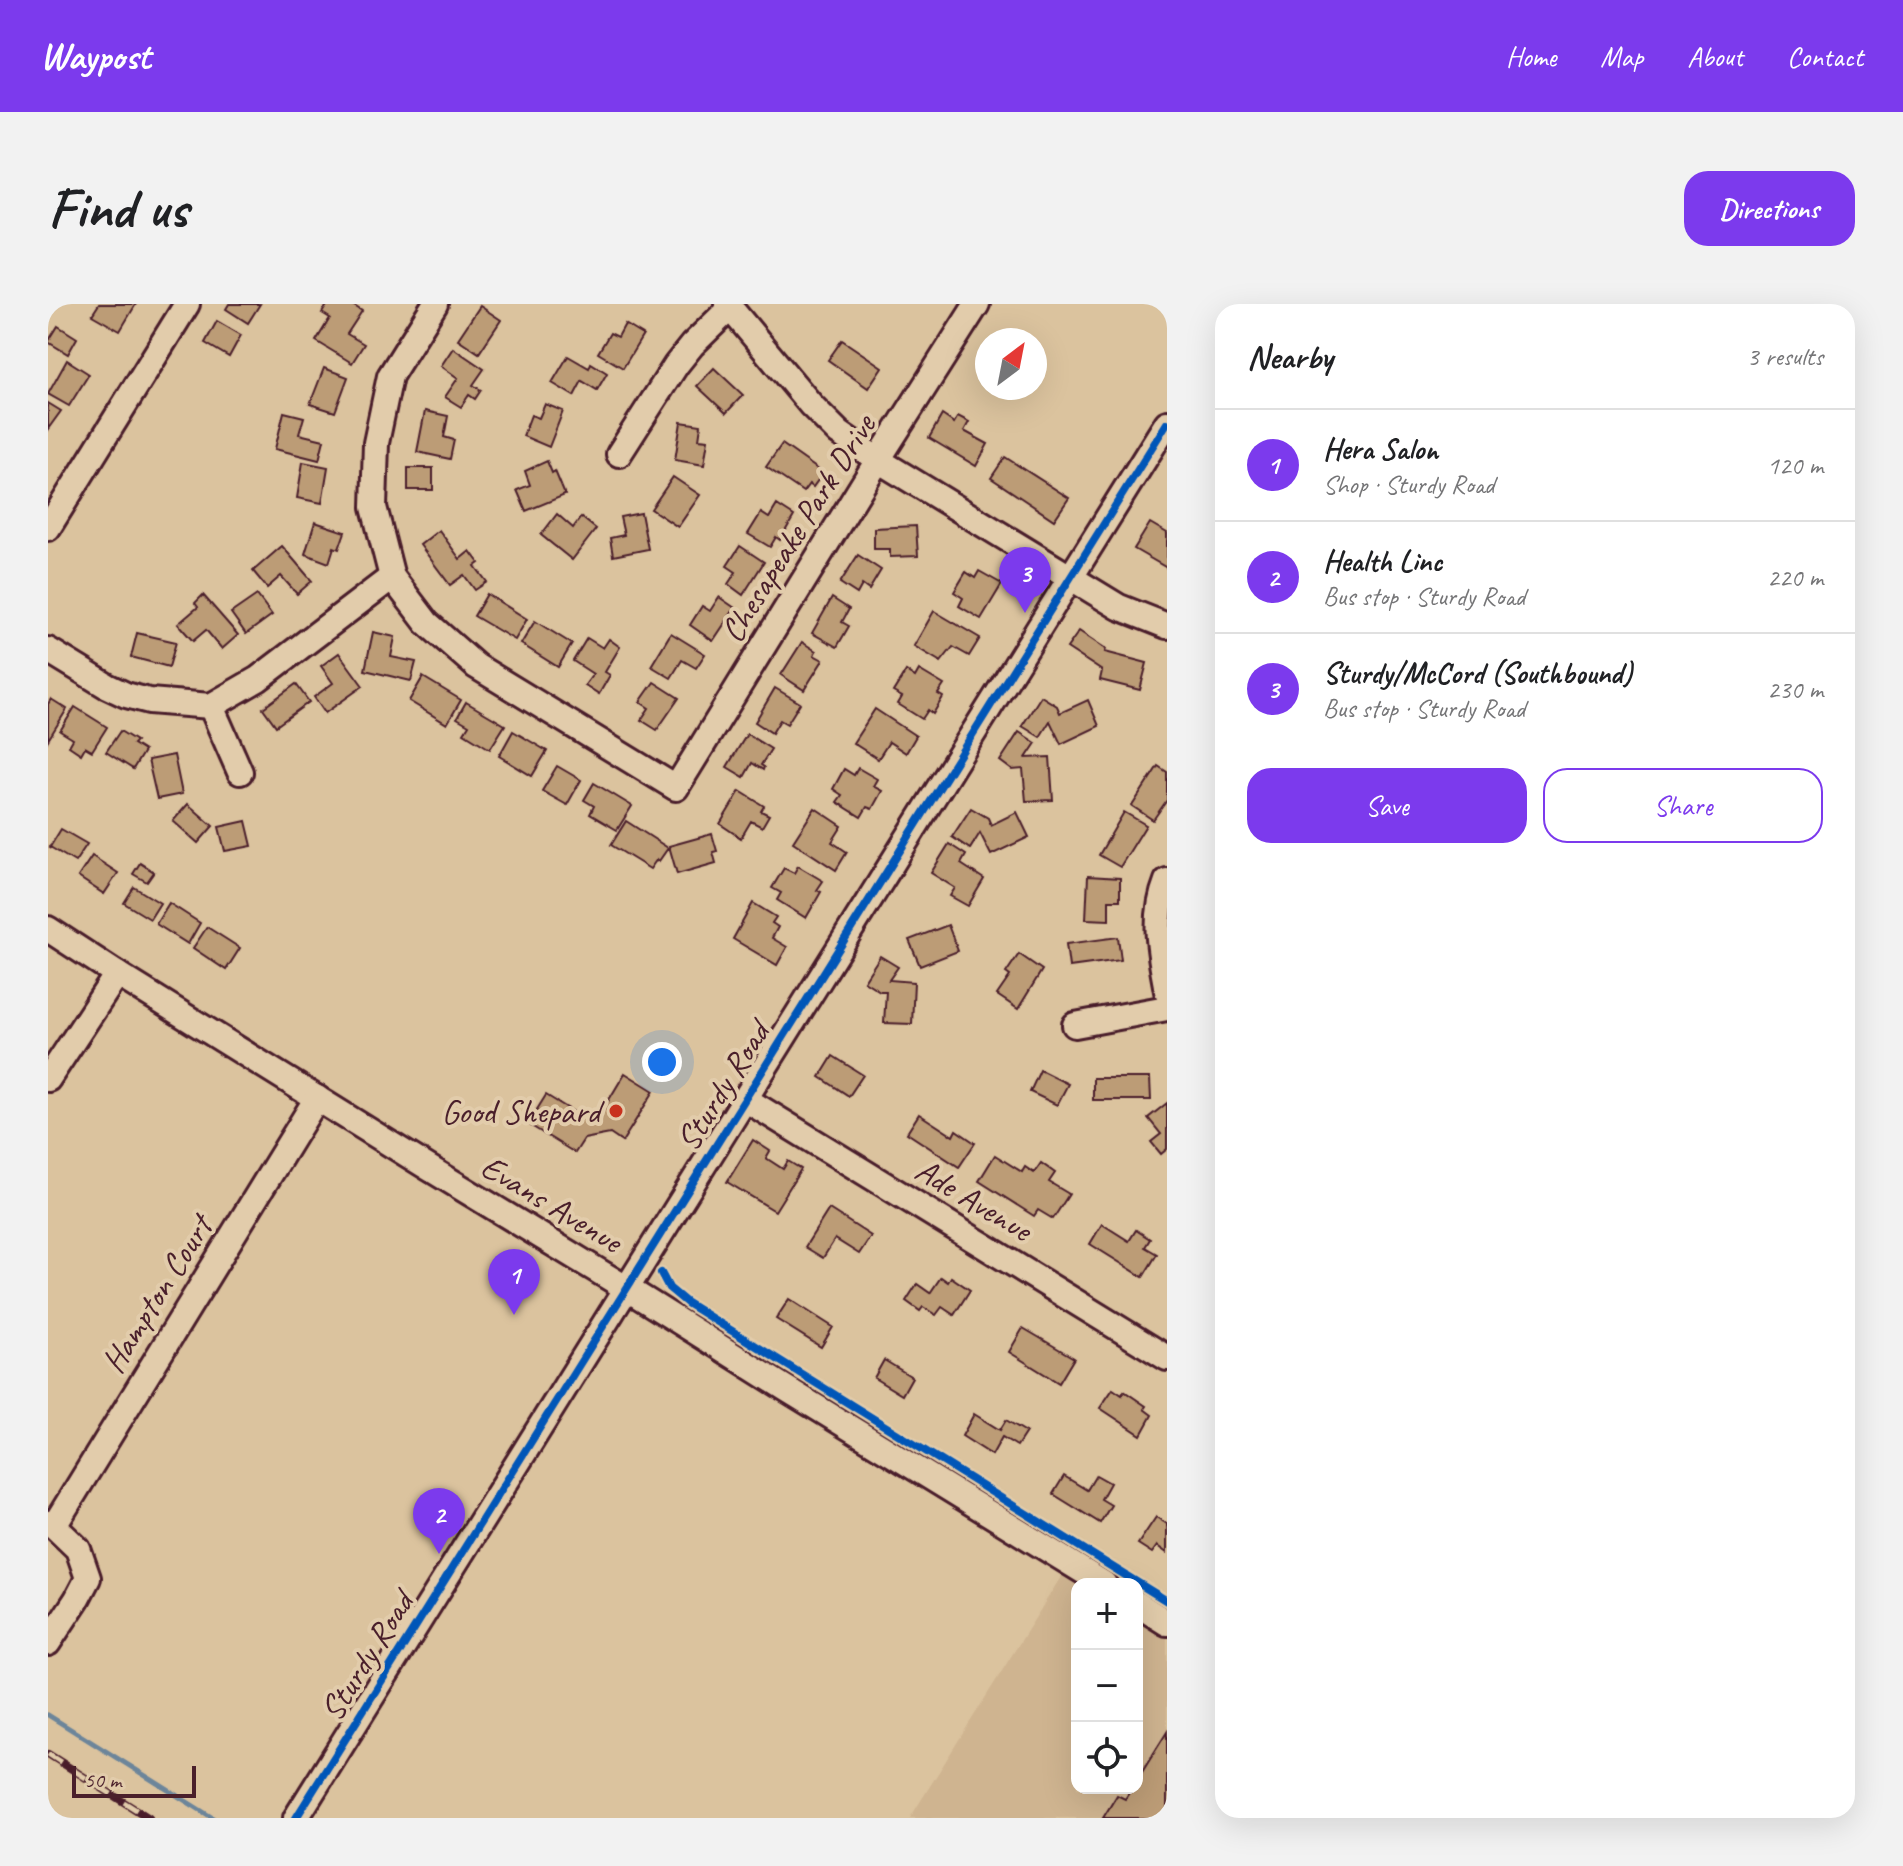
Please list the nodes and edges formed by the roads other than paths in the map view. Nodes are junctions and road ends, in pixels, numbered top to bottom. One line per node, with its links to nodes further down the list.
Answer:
1 (187, 304): 8 (street)
2 (435, 304): 9 (street)
3 (977, 304): 7 (street, Chesapeake Park Drive)
4 (728, 306): 6 (street); 7 (street)
5 (1167, 423): 10 (street, Sturdy Road)
6 (619, 454)
7 (878, 460): 9 (street, Chesapeake Park Drive); 10 (street)
8 (48, 528)
9 (392, 577): 13 (street)
10 (1071, 577): 11 (street); 23 (street, Sturdy Road)
11 (1167, 626)
12 (48, 650): 13 (street)
13 (211, 706): 14 (street)
14 (240, 772)
15 (1167, 881): 18 (street)
16 (48, 929): 17 (street, Evans Avenue)
17 (117, 974): 21 (street); 22 (street, Evans Avenue)
18 (1167, 991)
19 (1167, 1008): 20 (street)
20 (1075, 1025)
21 (48, 1079)
22 (317, 1098): 24 (street, Evans Avenue); 26 (street, Hampton Court)
23 (745, 1099): 24 (street, Sturdy Road); 25 (street, Ade Avenue)
24 (626, 1288): 27 (street, Evans Avenue); 31 (street, Sturdy Road)
25 (1167, 1358)
26 (51, 1524): 30 (street)
27 (1094, 1578)
28 (1143, 1608): 29 (street)
29 (1167, 1623)
30 (48, 1643)
31 (296, 1818)

